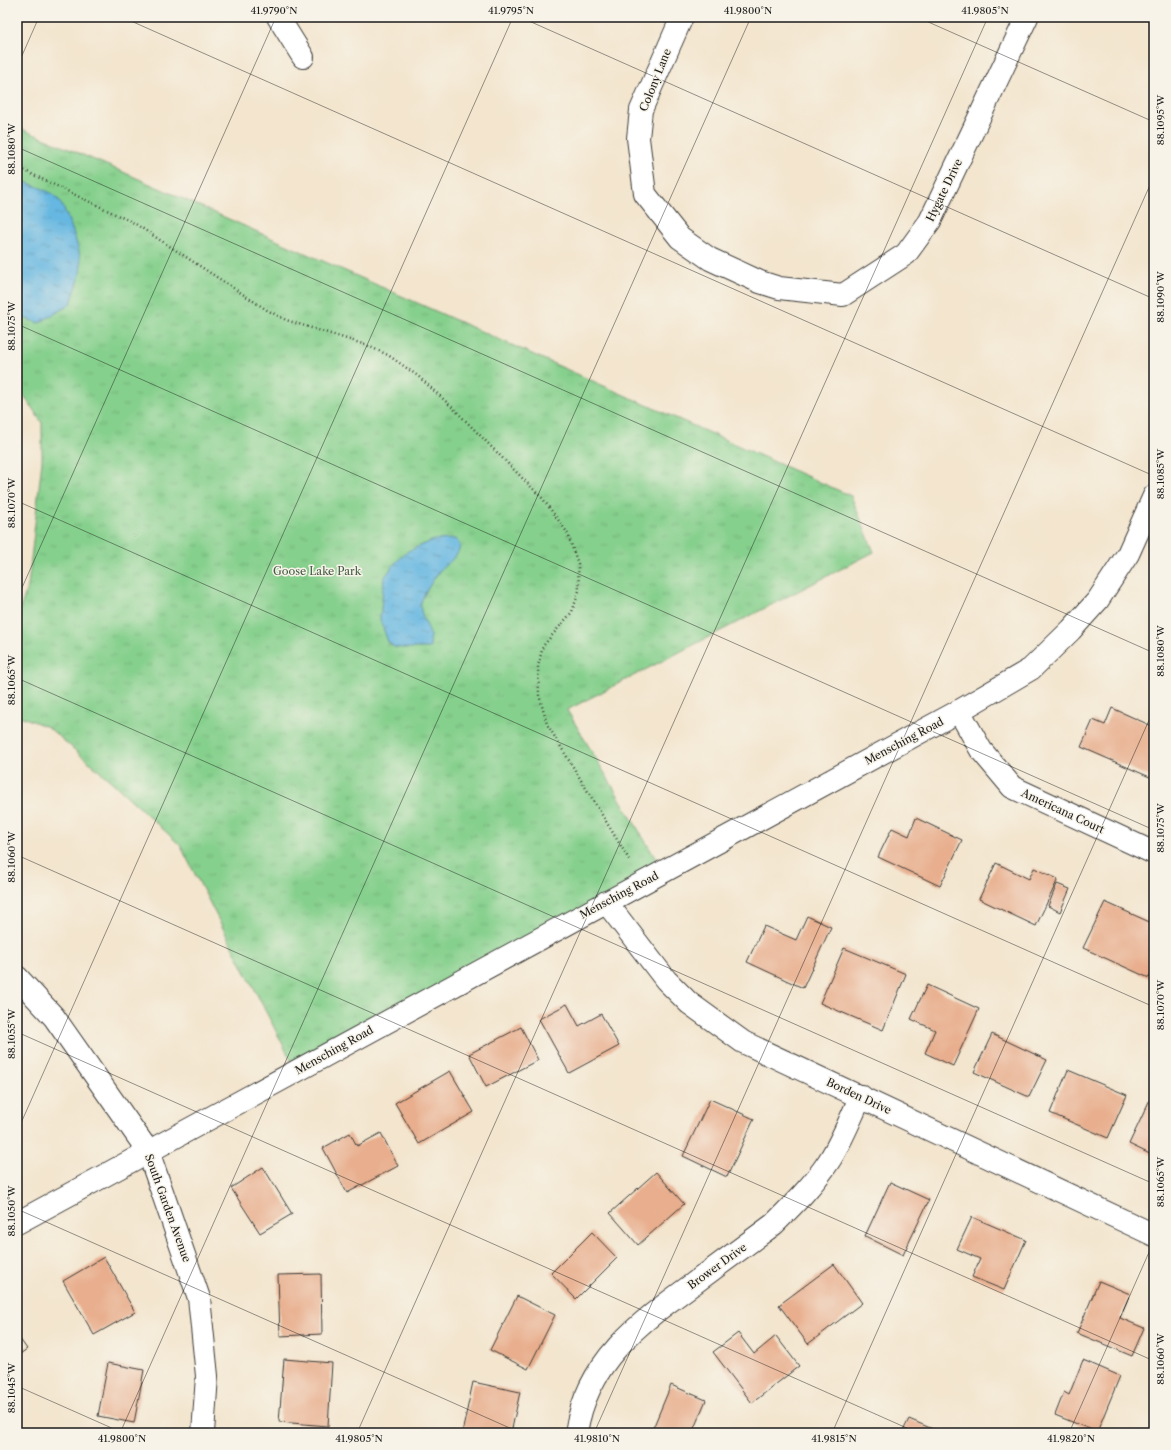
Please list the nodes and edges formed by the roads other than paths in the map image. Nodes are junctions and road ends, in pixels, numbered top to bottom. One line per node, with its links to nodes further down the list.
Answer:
1 (278, 17): 4 (street)
2 (682, 17): 5 (street, Colony Lane)
3 (1027, 17): 5 (street, Hygate Drive)
4 (303, 57)
5 (733, 270)
6 (1154, 496): 7 (street, Mensching Road)
7 (960, 711): 8 (street, Americana Court); 9 (street, Mensching Road)
8 (1154, 853)
9 (606, 902): 11 (street, Borden Drive); 12 (street, Mensching Road)
10 (17, 977): 12 (street, South Garden Avenue)
11 (861, 1096): 14 (street, Borden Drive); 16 (street, Brower Drive)
12 (148, 1151): 13 (street, Mensching Road); 15 (street, South Garden Avenue)
13 (17, 1223)
14 (1154, 1235)
15 (203, 1433)
16 (576, 1433)

